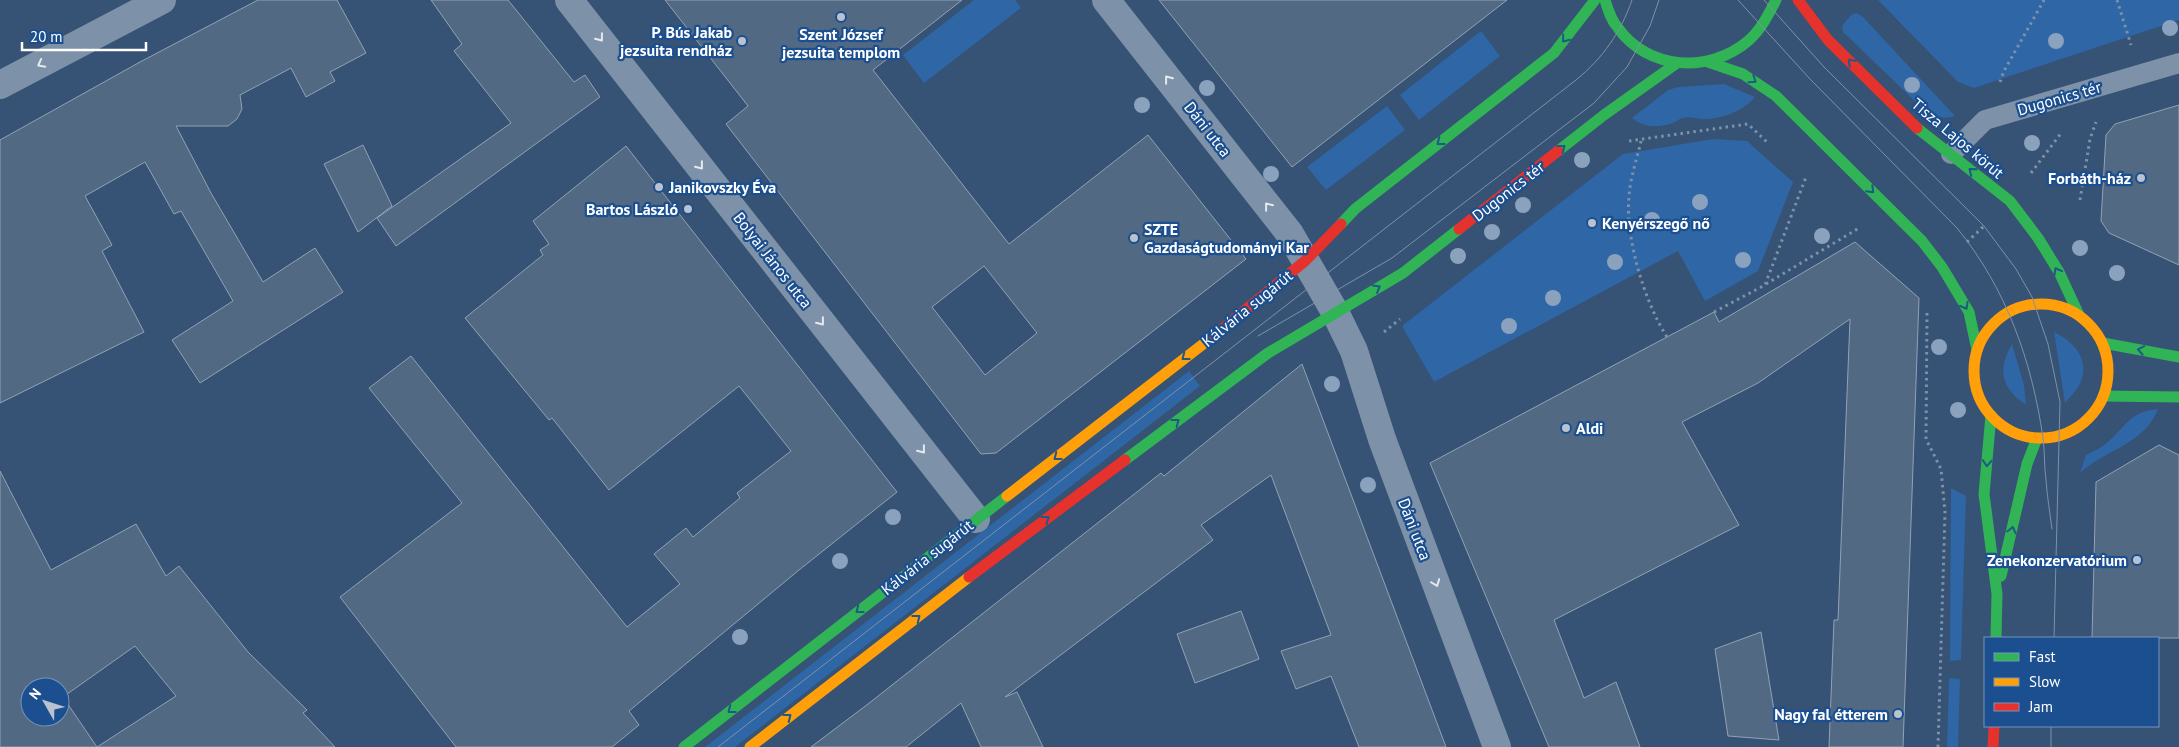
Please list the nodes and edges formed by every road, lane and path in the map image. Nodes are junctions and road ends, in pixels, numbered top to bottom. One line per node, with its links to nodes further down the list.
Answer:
1 (162, 0): 15 (street, one-way to 15)
2 (570, 0): 43 (street, Bolyai János utca, one-way to 43)
3 (1106, 0): 28 (street, Dáni utca, one-way to 3)
4 (1595, 0): 28 (street, one-way to 28)
5 (1605, 0): 11 (street)
6 (1776, 0): 10 (street)
7 (1798, 0): 21 (street, Tisza Lajos körút, one-way to 7)
8 (2044, 0): 16 (path)
9 (2117, 0): 13 (path)
10 (1708, 62): 11 (street); 29 (street, one-way to 29)
11 (1677, 63): 32 (street, Dugonics tér, one-way to 11)
12 (2179, 63): 13 (lane, Dugonics tér)
13 (2140, 74): 14 (lane, Dugonics tér)
14 (2110, 84): 16 (lane, Dugonics tér); 25 (path)
15 (0, 85)
16 (1985, 120): 21 (lane, Dugonics tér)
17 (2065, 128): 26 (path)
18 (1641, 141): 19 (path); 20 (path); 35 (path)
19 (1624, 142)
20 (1770, 144)
21 (1951, 154): 26 (street, Tisza Lajos körút, one-way to 21)
22 (1799, 171): 23 (path)
23 (1806, 177): 24 (path); 30 (path)
24 (1813, 183)
25 (2080, 200)
26 (2010, 201): 29 (path); 34 (street, Tisza Lajos körút, one-way to 26)
27 (1855, 220): 30 (path)
28 (1305, 261): 32 (street, Kálvária sugárút); 43 (street, Kálvária sugárút, one-way to 43)
29 (1942, 267): 37 (street, one-way to 37)
30 (1765, 285): 33 (path)
31 (1927, 310): 50 (path)
32 (1335, 312): 48 (street, one-way to 32); 49 (street, Dáni utca, one-way to 49)
33 (1714, 312)
34 (2079, 314): 36 (street); 37 (street)
35 (1667, 337)
36 (2103, 343): 38 (street, one-way to 36); 39 (street)
37 (1977, 350): 41 (street)
38 (2179, 357)
39 (2103, 396): 40 (street); 42 (street)
40 (2179, 397)
41 (1990, 415): 42 (street); 44 (street, one-way to 44)
42 (2037, 438): 44 (street, one-way to 42)
43 (976, 519): 47 (street, Kálvária sugárút, one-way to 47)
44 (1997, 594): 45 (street)
45 (1996, 637)
46 (1994, 727): 51 (street)
47 (684, 747)
48 (750, 747)
49 (1497, 747)
50 (1938, 747)
51 (1994, 747)

